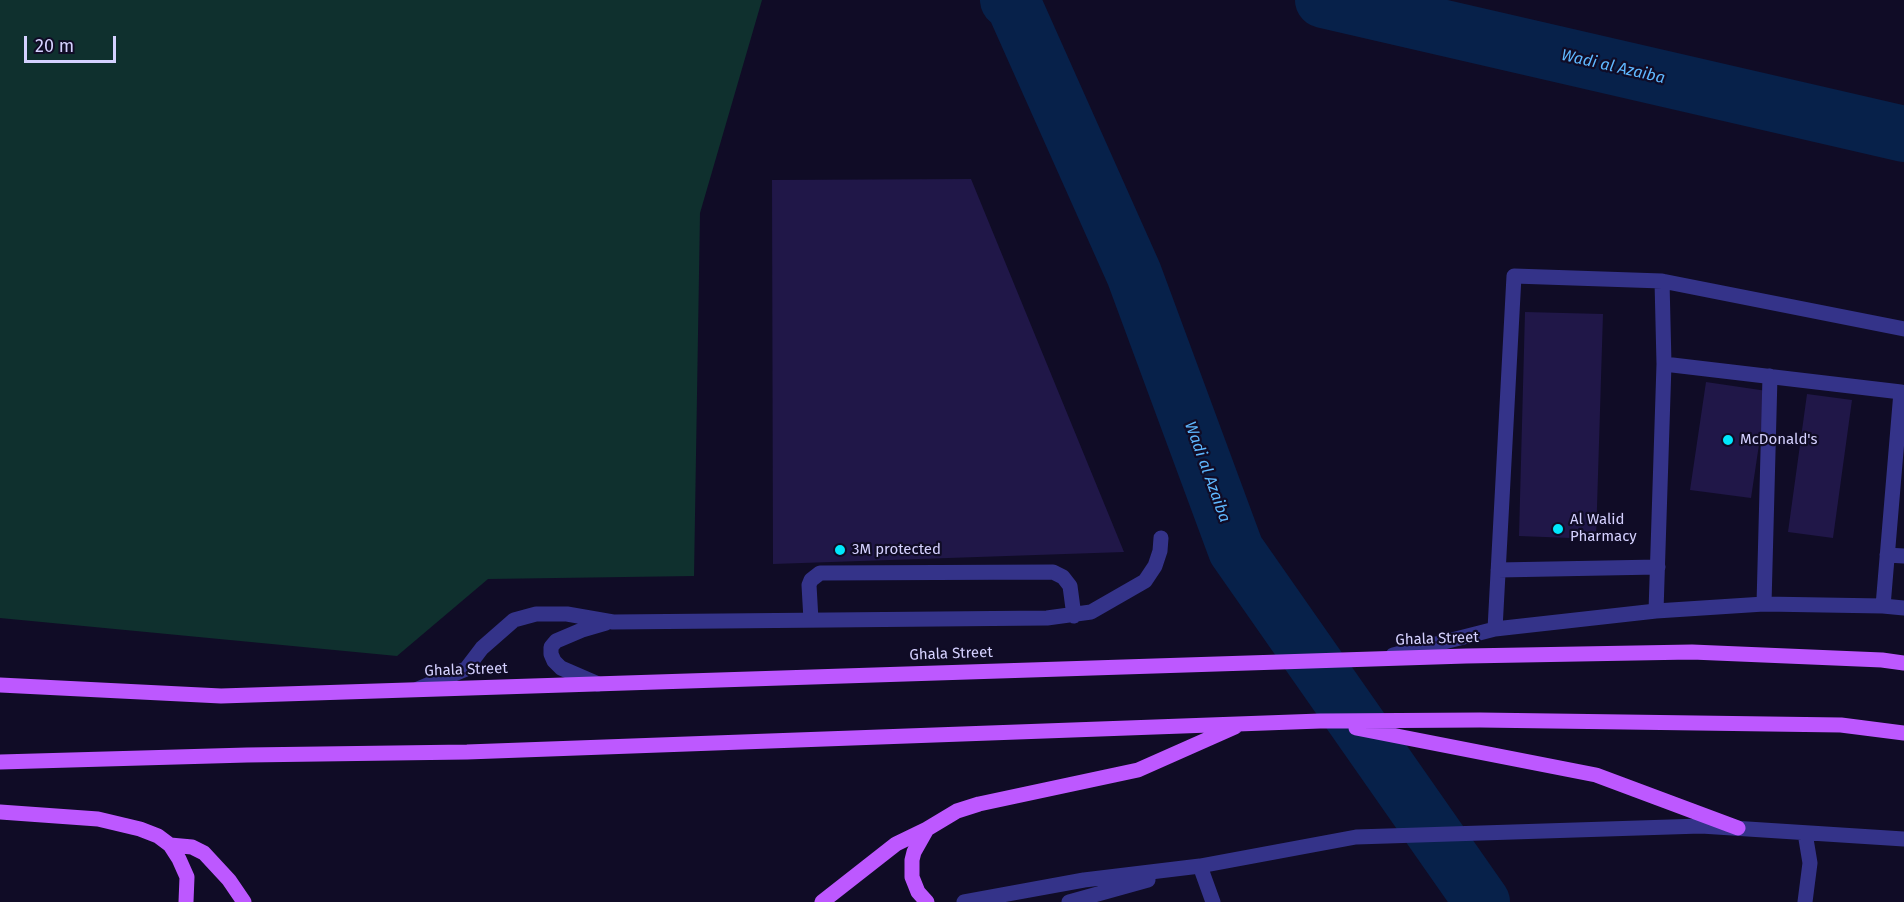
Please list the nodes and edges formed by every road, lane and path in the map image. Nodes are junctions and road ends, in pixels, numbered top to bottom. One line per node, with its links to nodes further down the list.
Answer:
1 (1662, 281): 2 (street); 3 (street); 11 (street)
2 (1904, 329)
3 (1664, 364): 4 (street); 10 (street)
4 (1770, 376): 5 (street); 12 (street)
5 (1903, 392): 6 (street)
6 (1900, 456): 8 (street)
7 (1161, 538): 16 (street)
8 (1887, 555): 9 (street); 13 (street)
9 (1904, 556)
10 (1658, 567): 11 (street); 15 (street)
11 (1498, 570): 19 (street)
12 (1764, 604): 13 (street); 15 (street)
13 (1883, 606): 14 (street)
14 (1904, 608)
15 (1656, 611): 19 (street)
16 (1074, 616): 17 (street); 17 (street)
17 (811, 620): 18 (street)
18 (612, 622): 22 (street); 24 (street)
19 (1495, 629): 20 (street)
20 (1379, 659): 21 (main road, Ghala Street); 22 (main road, Ghala Street)
21 (1904, 663)
22 (598, 684): 24 (main road, Ghala Street)
23 (0, 686): 24 (main road, Ghala Street)
24 (417, 689)
25 (1320, 721): 26 (main road); 27 (main road); 30 (main road)
26 (1243, 723): 28 (main road); 31 (main road)
27 (1904, 733)
28 (0, 762)
29 (0, 812): 34 (main road)
30 (1738, 828): 32 (street); 35 (street)
31 (927, 829): 38 (main road); 39 (main road)
32 (1805, 833): 33 (street); 43 (street)
33 (1904, 839)
34 (170, 845): 36 (main road); 37 (main road)
35 (1200, 866): 40 (street); 41 (street); 42 (street)
36 (186, 902)
37 (244, 902)
38 (822, 902)
39 (927, 902)
40 (964, 902)
41 (1068, 902)
42 (1213, 902)
43 (1805, 902)

